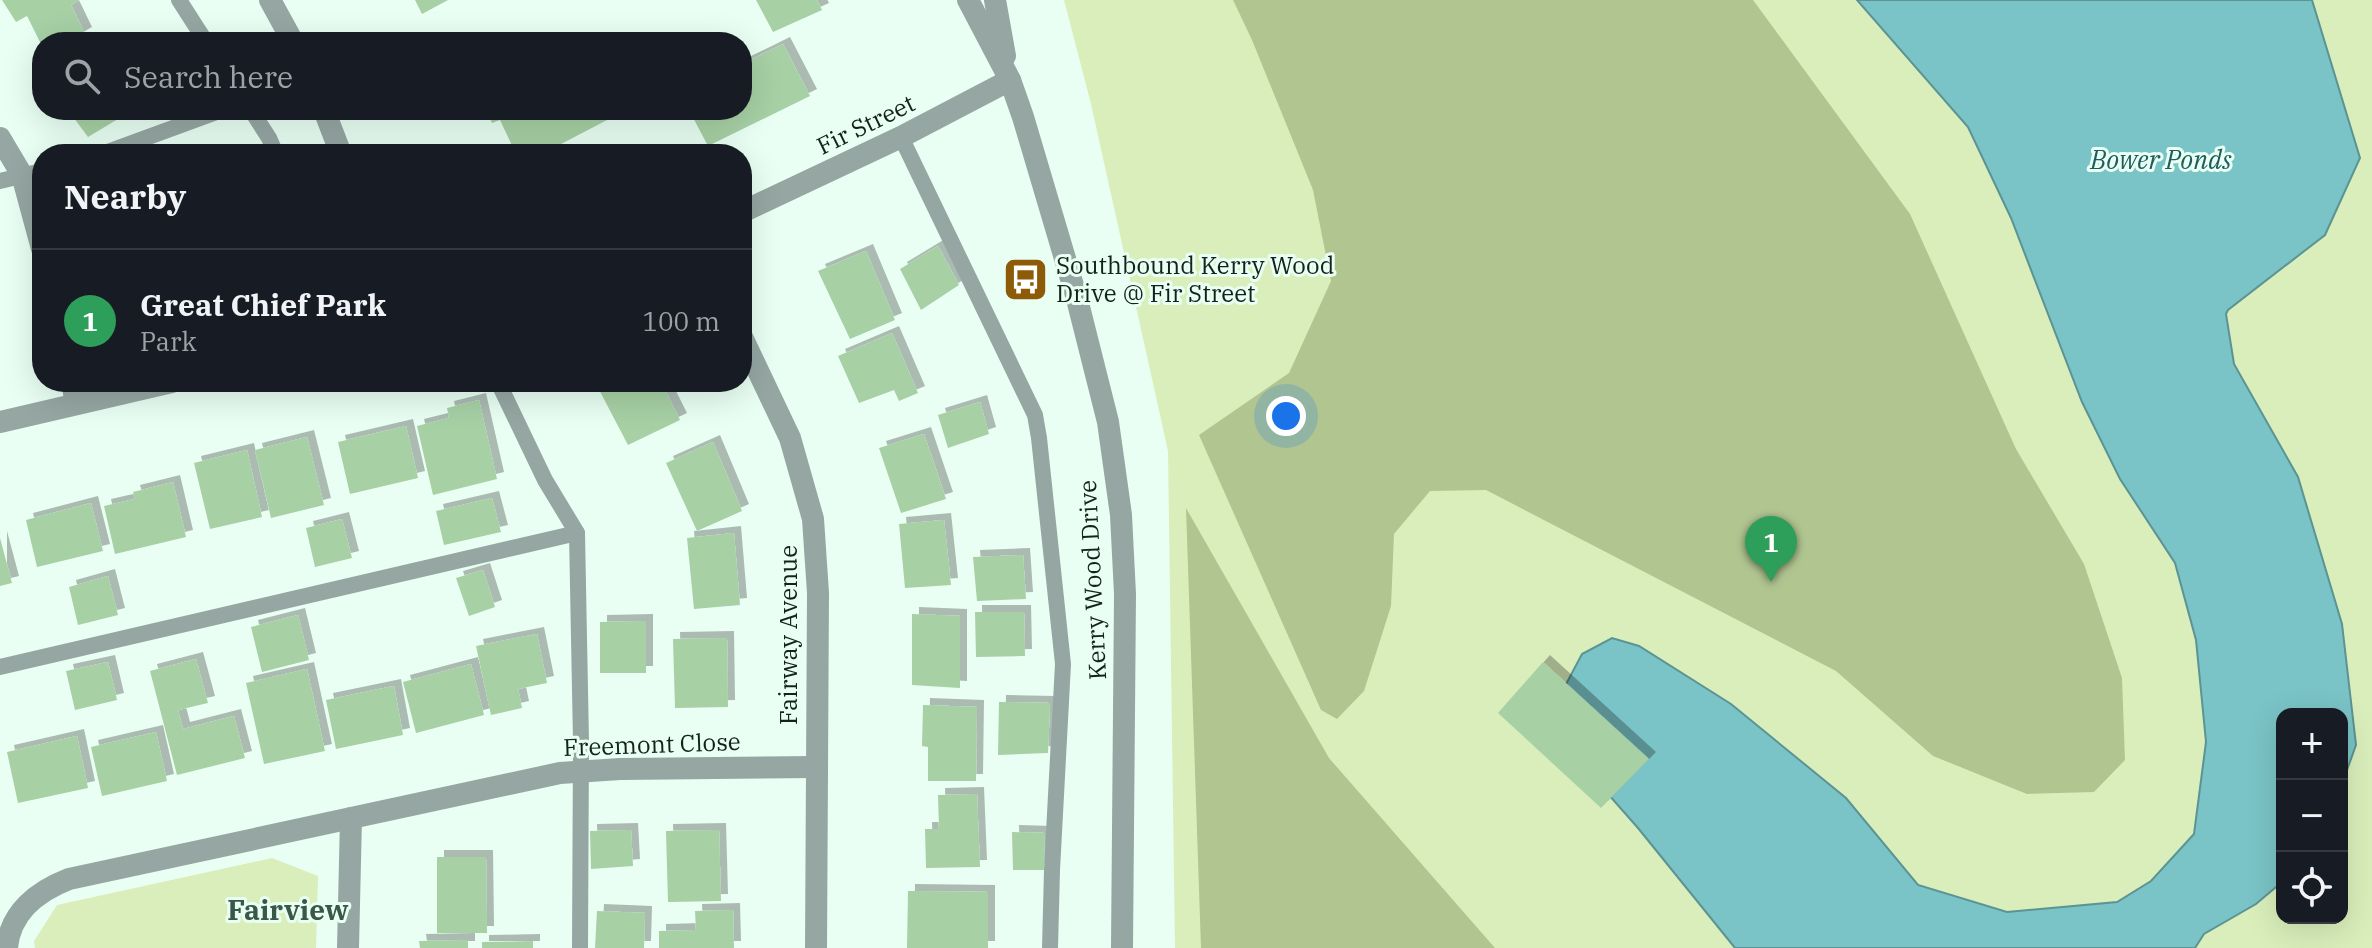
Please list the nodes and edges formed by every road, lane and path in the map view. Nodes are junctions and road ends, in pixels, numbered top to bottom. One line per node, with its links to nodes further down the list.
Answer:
1 (179, 0): 5 (lane)
2 (270, 0): 6 (street)
3 (968, 0): 7 (street, Kerry Wood Drive)
4 (995, 0): 7 (street, Kerry Wood Drive)
5 (200, 32)
6 (288, 32)
7 (1010, 80): 11 (street, Fir Street); 35 (street, Kerry Wood Drive)
8 (195, 120): 13 (lane)
9 (257, 120): 14 (lane)
10 (328, 120): 15 (street)
11 (901, 137): 17 (street, Fir Street); 34 (lane)
12 (0, 138): 16 (street)
13 (129, 144)
14 (272, 144)
15 (337, 144)
16 (21, 176): 18 (street)
17 (752, 207)
18 (32, 214)
19 (752, 358): 27 (street, Fairway Avenue)
20 (74, 392): 23 (street)
21 (128, 392): 23 (street)
22 (503, 392): 25 (lane)
23 (76, 404): 24 (street)
24 (0, 422)
25 (577, 533): 26 (lane); 28 (lane)
26 (0, 667)
27 (815, 767): 28 (street, Freemont Close); 33 (street, Fairway Avenue)
28 (581, 771): 29 (street, Freemont Close); 32 (lane)
29 (351, 818): 30 (street, Freemont Close); 31 (street)
30 (7, 948)
31 (348, 948)
32 (580, 948)
33 (816, 948)
34 (1050, 948)
35 (1122, 948)

